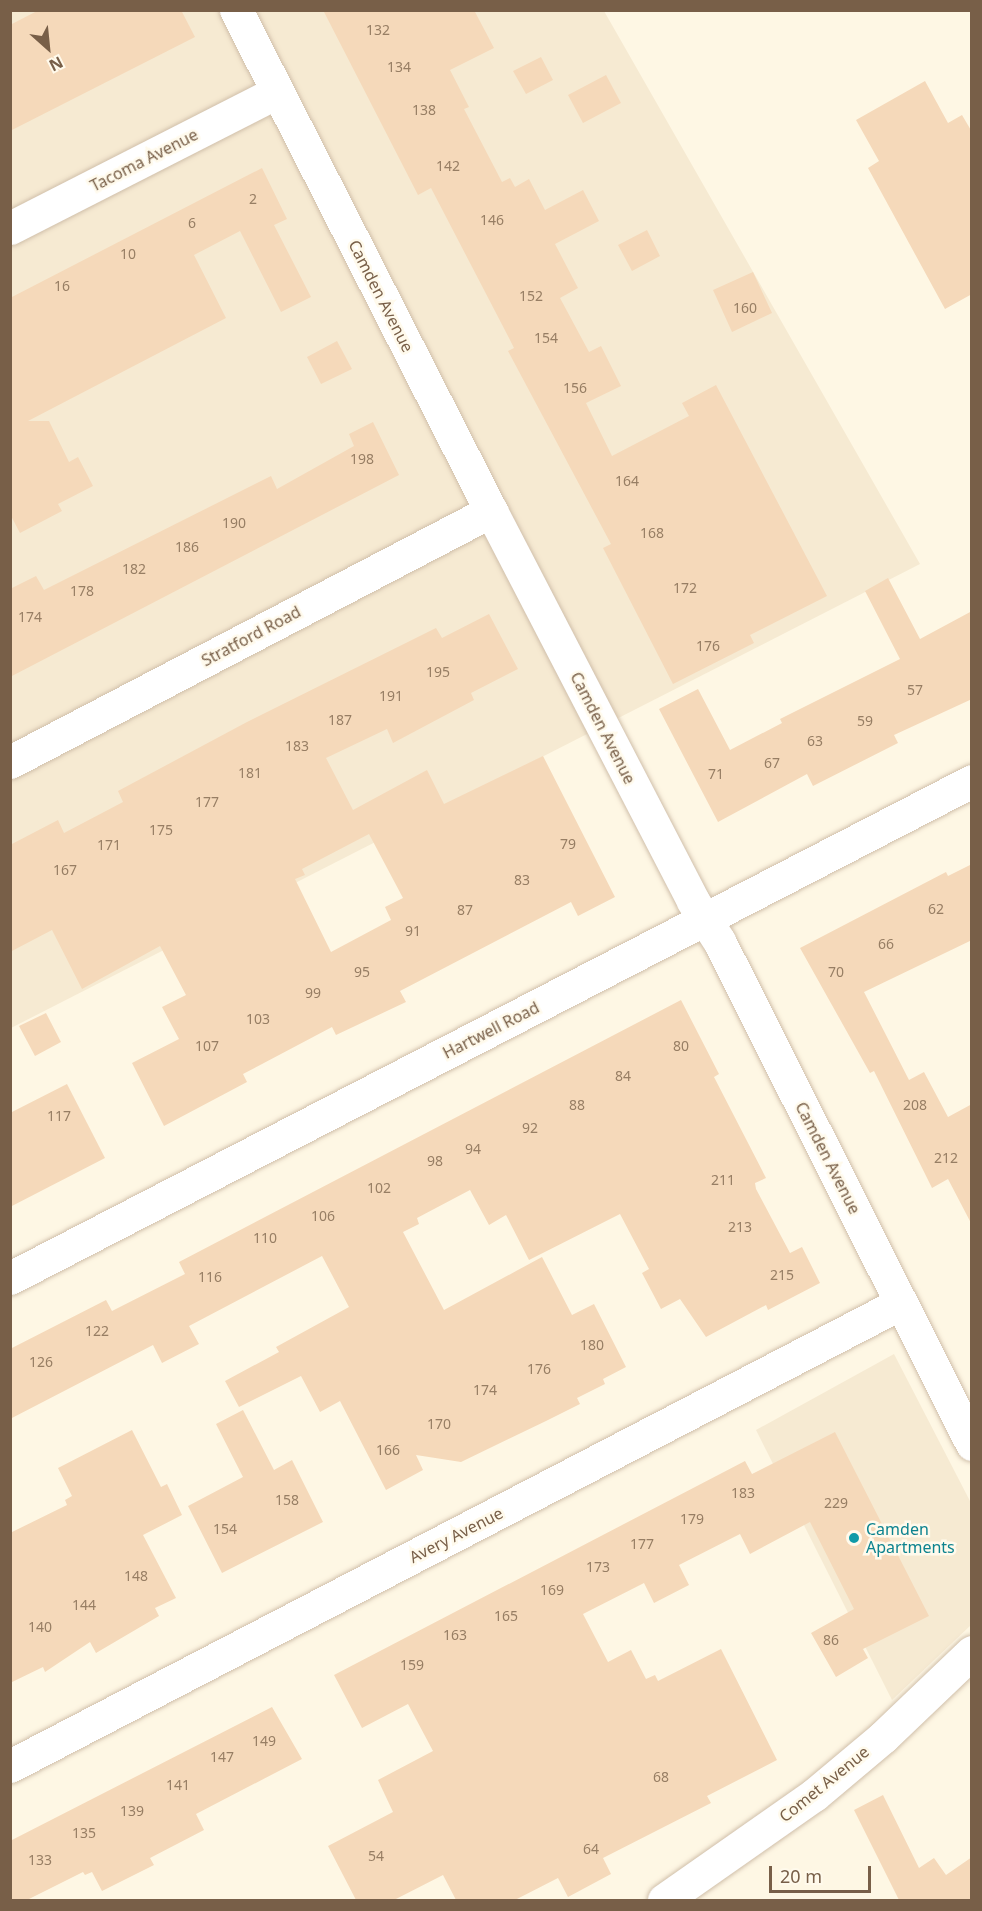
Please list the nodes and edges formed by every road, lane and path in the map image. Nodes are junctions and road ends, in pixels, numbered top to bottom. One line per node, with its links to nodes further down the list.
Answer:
1 (236, 10): 2 (street, Camden Avenue)
2 (278, 92): 3 (street, Tacoma Avenue); 4 (street, Camden Avenue)
3 (10, 228)
4 (490, 511): 5 (street, Stratford Road); 7 (street, Camden Avenue)
5 (10, 762)
6 (972, 781): 7 (street, Hartwell Road)
7 (705, 920): 8 (street, Hartwell Road); 9 (street, Camden Avenue)
8 (10, 1278)
9 (901, 1303): 10 (street, Camden Avenue); 12 (street, Avery Avenue)
10 (972, 1444)
11 (972, 1652): 13 (street, Comet Avenue)
12 (10, 1766)
13 (664, 1900)

